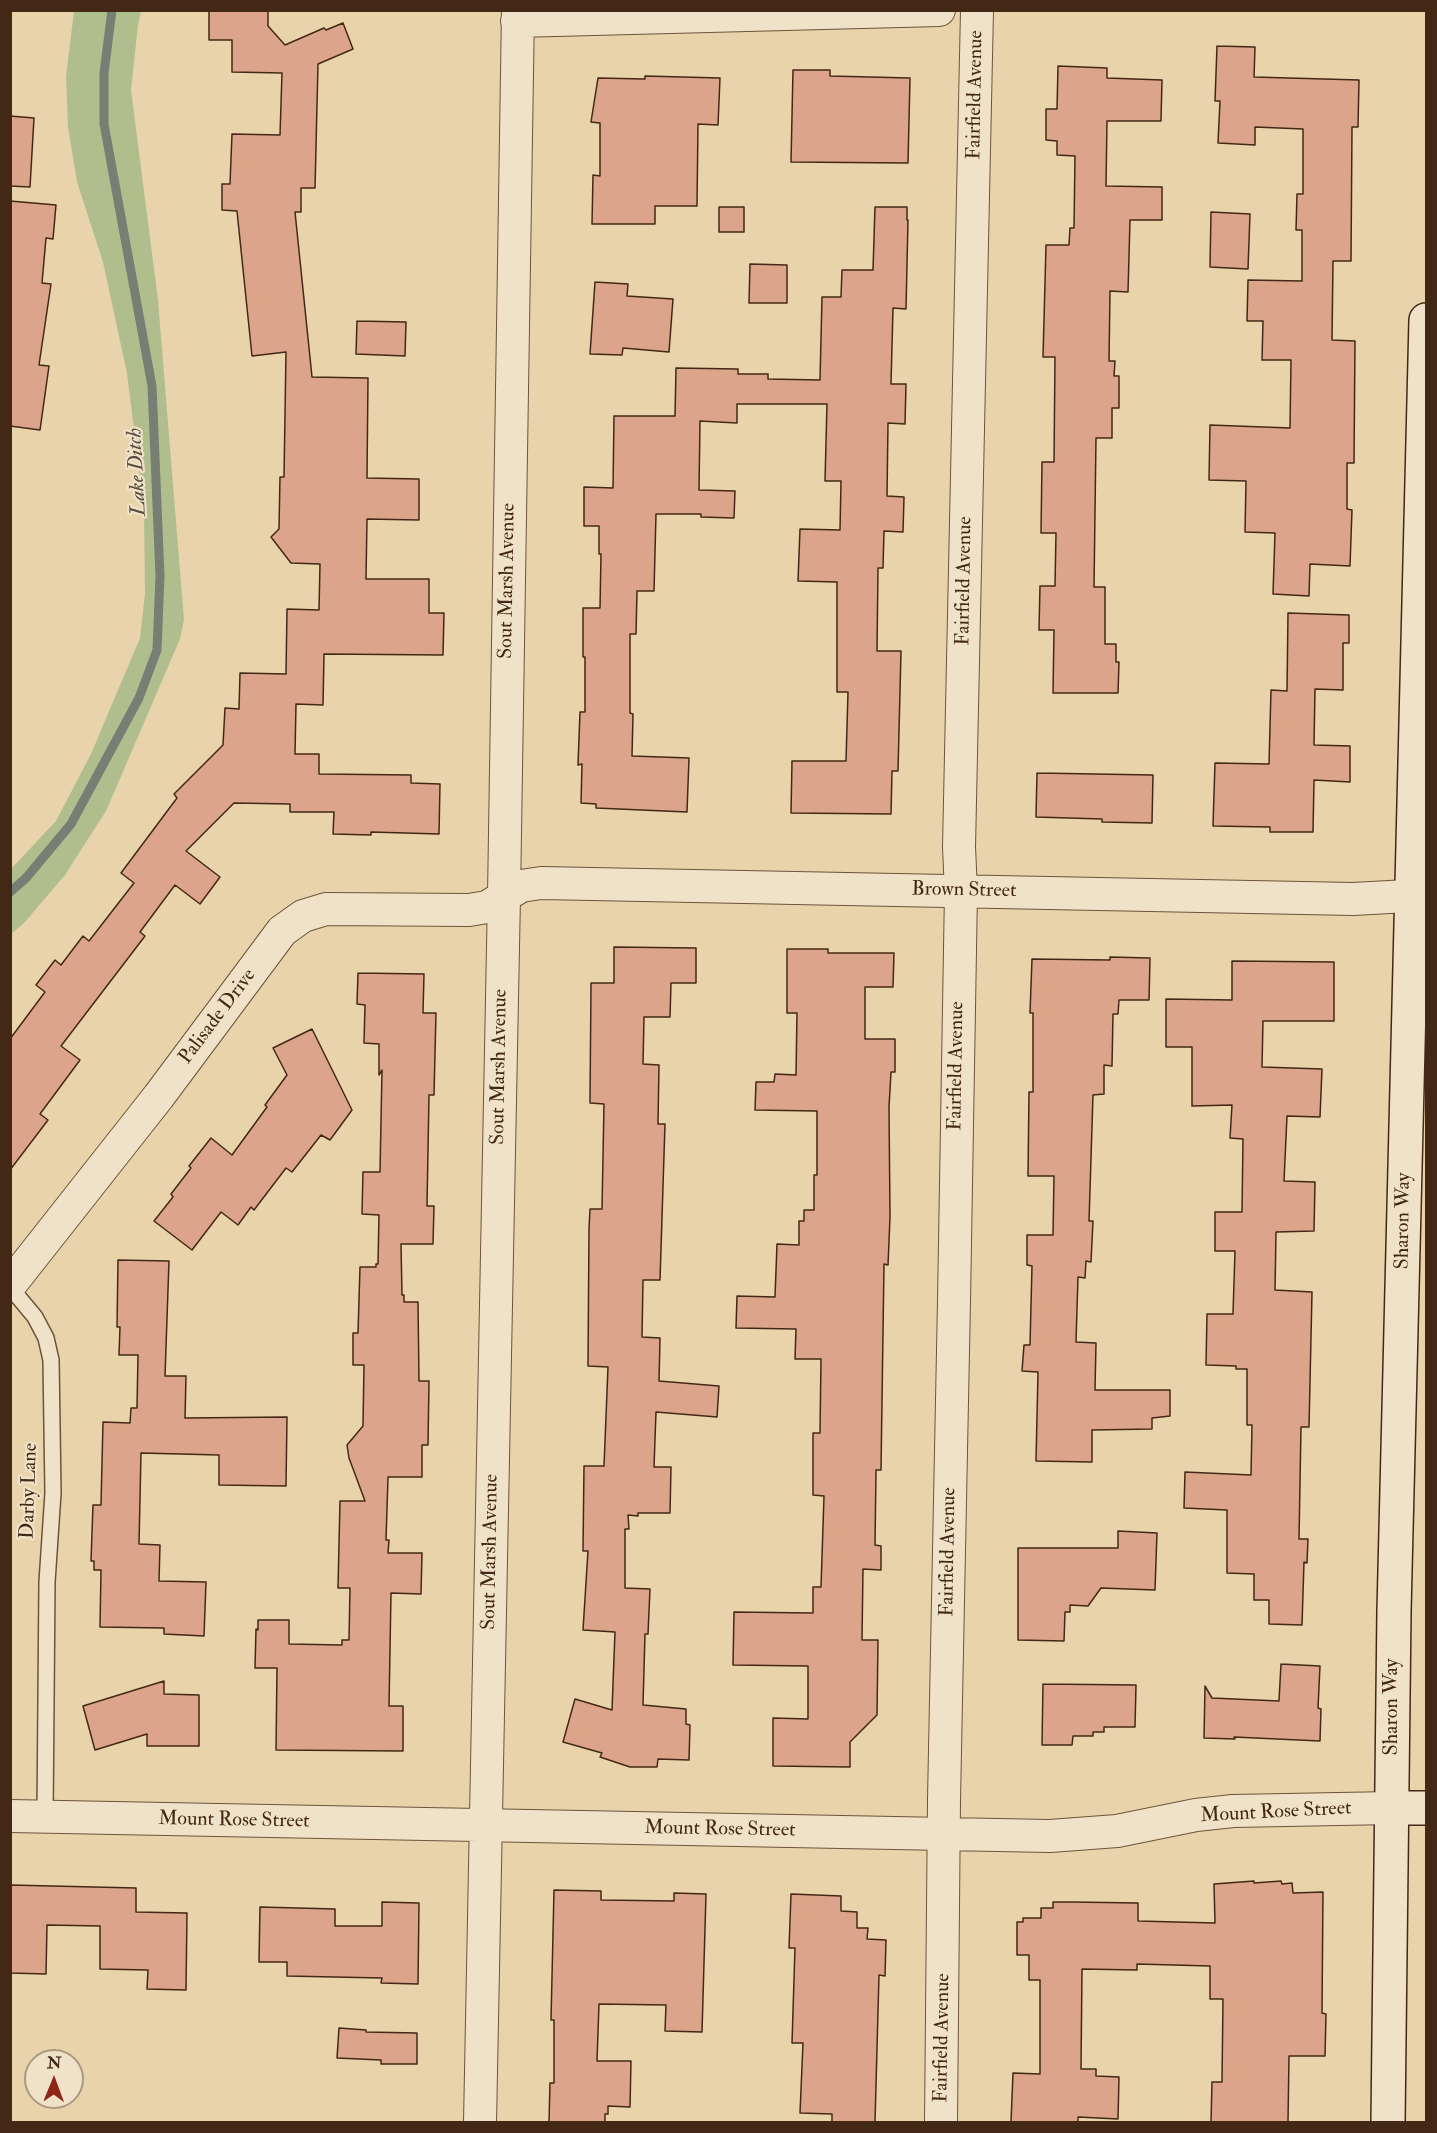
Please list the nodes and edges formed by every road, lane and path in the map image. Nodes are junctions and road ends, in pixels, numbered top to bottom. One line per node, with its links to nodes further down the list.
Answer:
1 (939, 10): 3 (street)
2 (977, 10): 5 (street, Fairfield Avenue)
3 (518, 16): 6 (street, Sout Marsh Avenue)
4 (1426, 320): 7 (street, Sharon Way)
5 (961, 891): 6 (street, Brown Street); 7 (street, Brown Street); 14 (street, Fairfield Avenue)
6 (504, 896): 8 (street, Palisade Drive); 13 (street, Sout Marsh Avenue)
7 (1420, 896): 9 (street, Sharon Way)
8 (10, 1286): 12 (lane, Darby Lane)
9 (1392, 1808): 10 (street, Mount Rose Street); 14 (street, Mount Rose Street); 17 (street, Sharon Way)
10 (1426, 1808)
11 (10, 1816): 12 (street, Mount Rose Street)
12 (45, 1817): 13 (street, Mount Rose Street)
13 (486, 1826): 14 (street, Mount Rose Street); 15 (street, Sout Marsh Avenue)
14 (944, 1834): 16 (street, Fairfield Avenue)
15 (480, 2122)
16 (941, 2122)
17 (1388, 2122)

